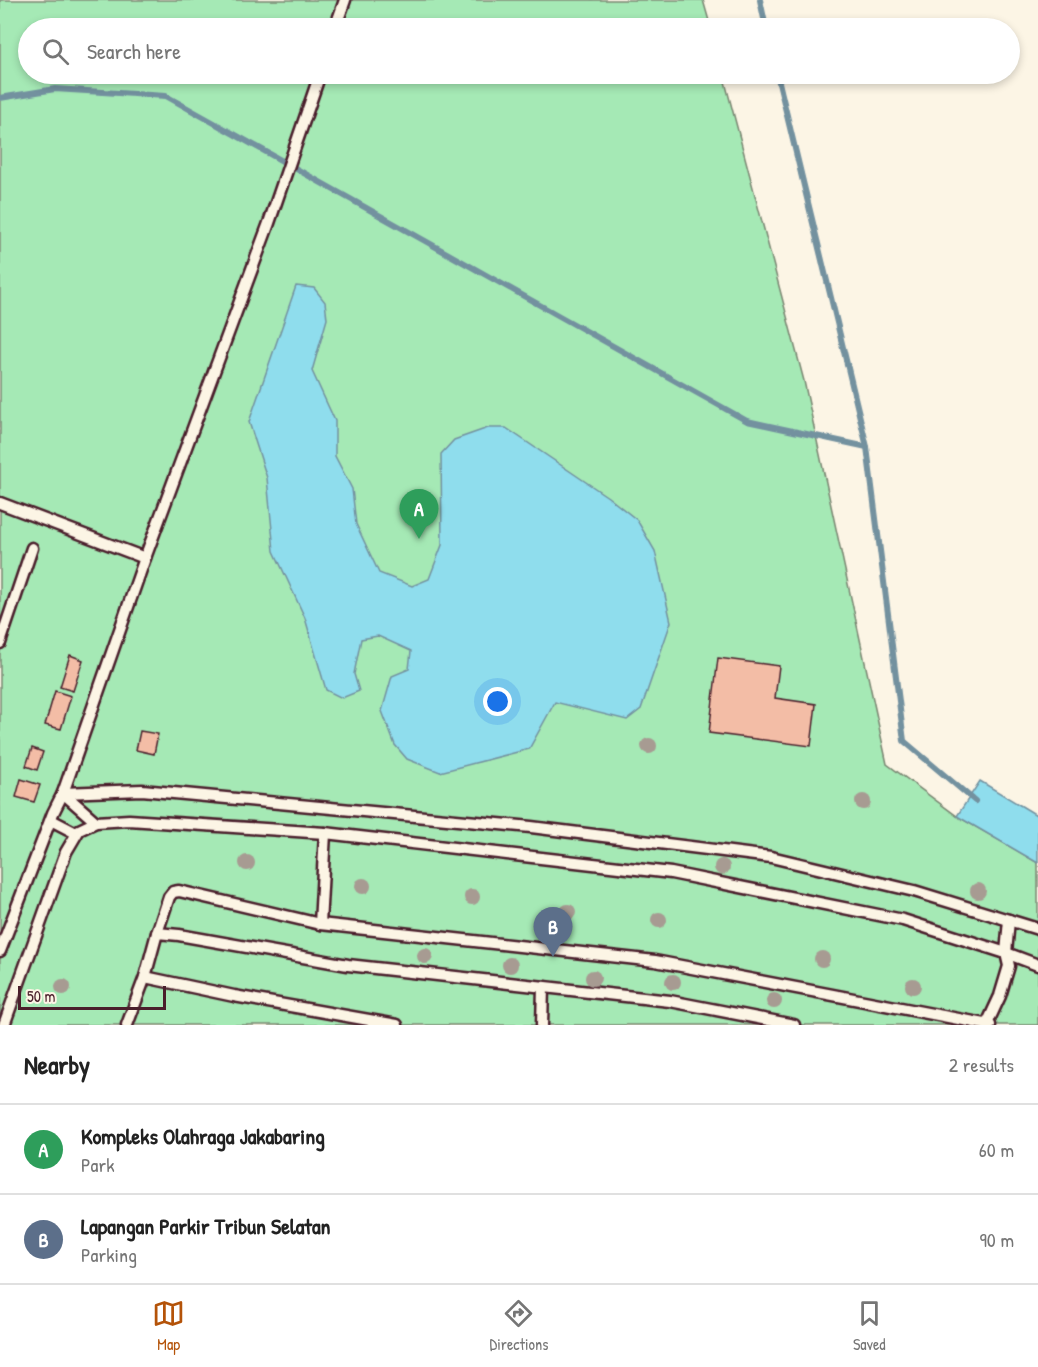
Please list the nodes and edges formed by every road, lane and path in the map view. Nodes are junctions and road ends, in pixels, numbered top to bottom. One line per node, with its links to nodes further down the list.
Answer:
1 (345, 0): 2 (lane)
2 (339, 18)
3 (316, 84): 6 (lane)
4 (0, 503): 6 (lane)
5 (33, 548): 7 (lane)
6 (145, 558): 8 (lane)
7 (0, 643)
8 (63, 793): 9 (lane); 10 (lane); 13 (lane)
9 (51, 820): 12 (lane); 17 (lane)
10 (96, 822): 11 (lane); 12 (lane)
11 (325, 832): 14 (lane); 18 (lane)
12 (76, 834): 24 (lane)
13 (1009, 920): 15 (lane); 18 (lane)
14 (320, 924): 16 (lane); 23 (lane)
15 (1038, 930)
16 (157, 933): 20 (lane); 21 (lane)
17 (0, 951)
18 (1006, 953): 19 (lane); 23 (lane)
19 (1038, 965)
20 (145, 977): 22 (lane); 26 (lane)
21 (543, 987): 27 (lane); 28 (lane)
22 (127, 1024): 25 (lane)
23 (988, 1024)
24 (4, 1025)
25 (140, 1025)
26 (397, 1025)
27 (542, 1025)
28 (794, 1025)

